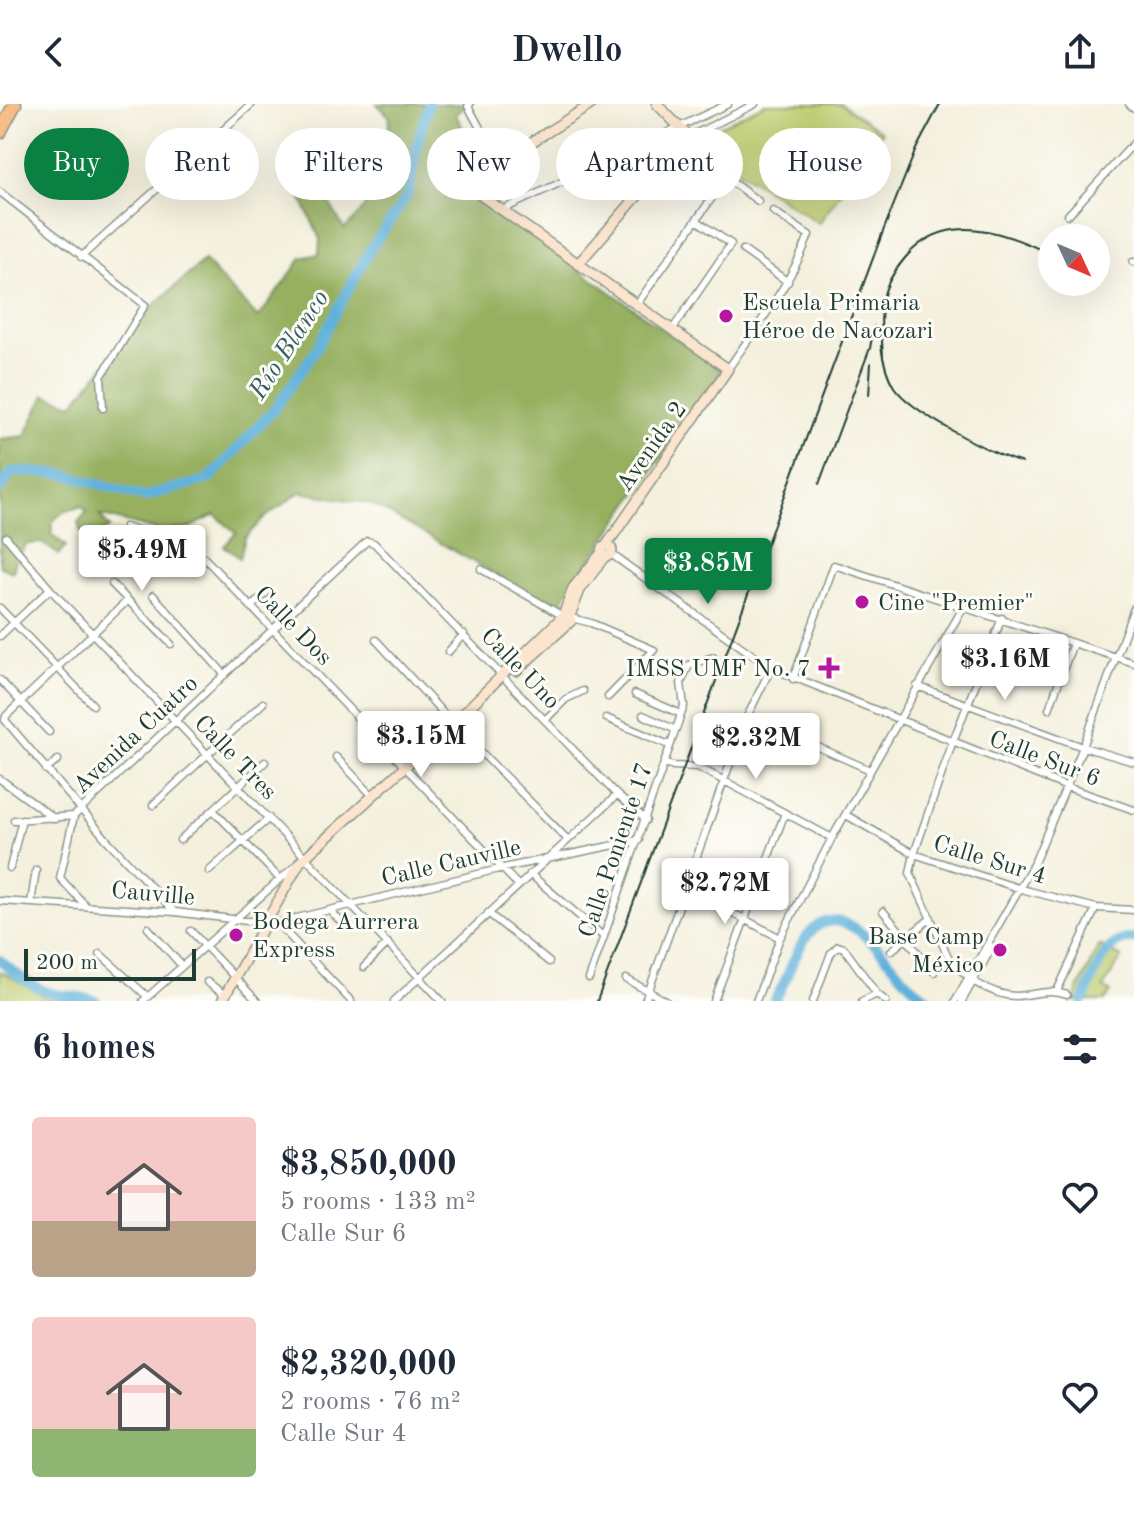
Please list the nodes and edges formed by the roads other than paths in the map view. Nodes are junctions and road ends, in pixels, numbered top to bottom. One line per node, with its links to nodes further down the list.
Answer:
1 (15, 104): 13 (highway)
2 (252, 104): 24 (street)
3 (592, 104): 19 (street)
4 (657, 104): 11 (street)
5 (728, 104): 11 (street)
6 (755, 104): 12 (street)
7 (1129, 104): 9 (street)
8 (469, 105): 10 (street)
9 (1134, 108)
10 (480, 128)
11 (681, 128)
12 (707, 128)
13 (0, 132)
14 (1134, 143): 21 (street)
15 (556, 185): 19 (street)
16 (0, 192): 24 (street)
17 (634, 200): 25 (street)
18 (758, 201): 22 (street)
19 (502, 210): 25 (street)
20 (773, 211): 26 (street)
21 (1068, 215)
22 (696, 220): 27 (street); 28 (street)
23 (743, 250): 26 (street)
24 (81, 257): 30 (street)
25 (578, 264): 27 (street)
26 (788, 282): 29 (street)
27 (637, 304): 28 (street)
28 (672, 330): 29 (street)
29 (728, 369): 34 (street, Avenida 2)
30 (103, 408)
31 (125, 527): 42 (street, Calle Dos)
32 (6, 537): 37 (street, Calle Tres)
33 (371, 540): 50 (street, Avenida Cuatro); 52 (street, Calle Uno)
34 (606, 552): 46 (street, Avenida 2); 62 (street, Calle Sur 6)
35 (481, 569): 46 (street)
36 (112, 584): 40 (street)
37 (50, 589): 48 (street); 51 (street, Calle Tres)
38 (269, 590): 42 (street)
39 (153, 595): 45 (street)
40 (128, 600): 49 (street); 51 (street)
41 (964, 606): 47 (street); 65 (street); 67 (street)
42 (251, 607): 50 (street, Calle Dos)
43 (0, 608): 48 (street)
44 (1134, 608): 59 (street)
45 (169, 613): 49 (street); 63 (street)
46 (566, 617): 64 (street); 70 (street)
47 (1002, 618): 55 (street); 73 (street)
48 (13, 624): 53 (street); 61 (street)
49 (154, 626): 56 (street)
50 (274, 630): 63 (street, Avenida Cuatro); 95 (street, Calle Dos)
51 (92, 634): 61 (street); 81 (street, Calle Tres)
52 (464, 634): 57 (street); 64 (street, Calle Uno)
53 (0, 636)
54 (376, 640): 82 (street)
55 (1073, 643): 59 (street); 75 (street)
56 (171, 644)
57 (448, 652)
58 (713, 657): 76 (street, Calle Poniente 17)
59 (1117, 658): 60 (street); 88 (street)
60 (1134, 663)
61 (57, 668): 71 (street); 74 (street)
62 (771, 668): 65 (street, Calle Sur 6); 99 (street)
63 (225, 675): 81 (street, Avenida Cuatro)
64 (505, 678): 79 (street, Calle Uno); 82 (street)
65 (793, 679): 80 (street, Calle Sur 6)
66 (0, 680): 71 (street)
67 (917, 686): 73 (street); 80 (street)
68 (583, 691): 79 (street)
69 (635, 694): 76 (street)
70 (608, 697)
71 (21, 702): 84 (street); 96 (street)
72 (263, 703): 89 (street)
73 (968, 704): 85 (street); 88 (street)
74 (93, 705)
75 (1049, 709)
76 (681, 714): 83 (street, Calle Poniente 17)
77 (643, 715): 83 (street)
78 (606, 718): 86 (street)
79 (546, 719): 103 (street, Calle Uno)
80 (899, 719): 85 (street, Calle Sur 6); 97 (street)
81 (177, 722): 89 (street, Calle Tres); 105 (street, Avenida Cuatro)
82 (455, 725): 95 (street); 118 (street)
83 (676, 730): 86 (street, Calle Poniente 17)
84 (49, 732)
85 (953, 741): 101 (street, Calle Sur 6); 121 (street)
86 (669, 745): 94 (street, Calle Poniente 17)
87 (818, 747): 97 (street)
88 (1083, 747): 93 (street); 101 (street)
89 (208, 755): 100 (street, Calle Tres); 104 (street)
90 (336, 757): 102 (street)
91 (58, 760): 96 (street)
92 (265, 762): 100 (street)
93 (1134, 762)
94 (664, 763): 99 (street); 115 (street, Calle Poniente 17)
95 (407, 767): 102 (street); 123 (street); 125 (street, Calle Dos)
96 (46, 770): 105 (street)
97 (870, 770): 109 (street)
98 (0, 779): 113 (street)
99 (723, 780): 108 (street); 131 (street)
100 (238, 786): 106 (street); 111 (street, Calle Tres)
101 (1067, 787): 107 (street, Calle Sur 6); 132 (street)
102 (372, 795): 123 (street)
103 (617, 795): 115 (street, Calle Uno); 118 (street)
104 (153, 805)
105 (80, 809): 110 (street, Avenida Cuatro); 141 (street)
106 (213, 810): 117 (street); 120 (street)
107 (1134, 810)
108 (785, 813): 116 (street); 146 (street)
109 (846, 815): 116 (street); 121 (street, Calle Sur 4)
110 (74, 816): 113 (street); 136 (street, Avenida Cuatro)
111 (269, 818): 120 (street); 123 (street, Calle Tres)
112 (22, 819): 113 (street); 114 (street); 124 (street)
113 (55, 819)
114 (14, 820)
115 (646, 820): 119 (street, Calle Poniente 17)
116 (832, 838): 151 (street)
117 (180, 840)
118 (568, 840): 122 (street)
119 (639, 840): 122 (street, Calle Cauville); 150 (street, Calle Poniente 17)
120 (244, 841): 127 (street); 129 (street)
121 (914, 854): 132 (street, Calle Sur 4); 143 (street)
122 (548, 858): 125 (street, Calle Cauville); 128 (street)
123 (305, 859): 129 (street); 135 (street, Calle Tres); 147 (street)
124 (10, 868)
125 (503, 868): 130 (street, Calle Dos); 135 (street, Calle Cauville)
126 (36, 870): 134 (street)
127 (209, 871)
128 (530, 874): 130 (street); 150 (street)
129 (280, 879): 144 (street)
130 (518, 885): 142 (street)
131 (684, 887): 146 (street); 167 (street)
132 (1021, 889): 137 (street, Calle Sur 4); 165 (street)
133 (0, 901): 134 (street)
134 (31, 903): 136 (street, Cauville)
135 (351, 905): 138 (street, Calle Cauville); 153 (street, Calle Tres)
136 (86, 906): 141 (street, Cauville)
137 (1096, 908): 139 (street, Calle Sur 4); 168 (street)
138 (330, 910): 145 (street); 147 (street, Calle Cauville)
139 (1134, 910)
140 (883, 911): 152 (street)
141 (175, 912): 144 (street, Cauville)
142 (488, 913): 157 (street); 161 (street)
143 (931, 918): 152 (street); 165 (street)
144 (234, 919): 147 (street, Cauville); 154 (street)
145 (339, 920)
146 (745, 920): 151 (street); 180 (street)
147 (272, 924): 164 (street); 175 (street)
148 (148, 928): 158 (street)
149 (191, 931): 154 (street)
150 (604, 937): 162 (street, Calle Poniente 17)
151 (780, 938): 181 (street)
152 (907, 938): 155 (street); 160 (street)
153 (388, 943): 159 (street); 161 (street, Calle Tres)
154 (205, 945): 158 (street); 164 (street)
155 (891, 951)
156 (100, 954): 171 (street)
157 (549, 962)
158 (182, 966): 171 (street)
159 (364, 967)
160 (934, 972)
161 (420, 978): 176 (street); 177 (street, Calle Tres)
162 (589, 979)
163 (626, 979): 167 (street)
164 (237, 980): 172 (street); 174 (street)
165 (972, 980): 168 (street); 173 (street)
166 (207, 982): 172 (street)
167 (649, 991): 178 (street); 179 (street)
168 (1057, 991): 170 (street)
169 (877, 994): 182 (street); 183 (street); 184 (street)
170 (1067, 995)
171 (146, 999)
172 (225, 999)
173 (958, 1000)
174 (257, 1001)
175 (351, 1001)
176 (394, 1001)
177 (442, 1001)
178 (645, 1001)
179 (666, 1001)
180 (714, 1001)
181 (756, 1001)
182 (813, 1001)
183 (862, 1001)
184 (886, 1001)

